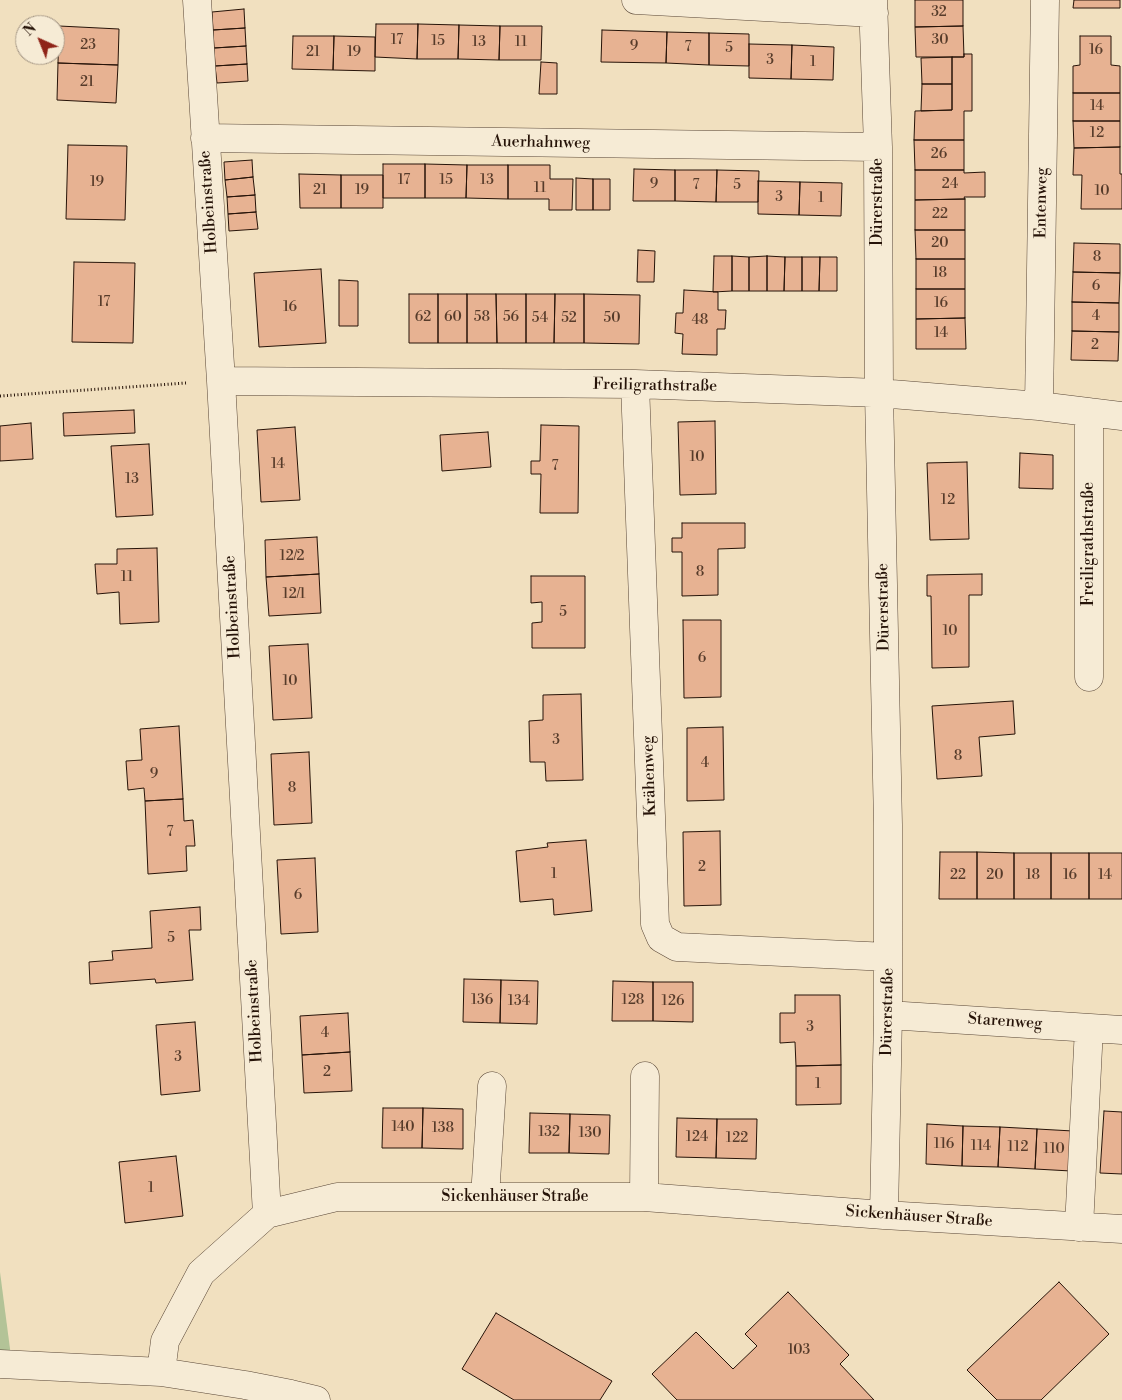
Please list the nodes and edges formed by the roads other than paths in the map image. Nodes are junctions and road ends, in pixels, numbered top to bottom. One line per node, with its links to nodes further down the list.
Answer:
1 (196, 0): 5 (street, Holbeinstraße)
2 (636, 0): 4 (street)
3 (1045, 0): 10 (street, Entenweg)
4 (874, 6): 6 (street, Dürerstraße)
5 (205, 138): 6 (street, Auerhahnweg); 7 (street, Holbeinstraße)
6 (878, 147): 9 (street, Dürerstraße)
7 (221, 381): 8 (street, Freiligrathstraße); 22 (street, Holbeinstraße)
8 (635, 384): 9 (street, Freiligrathstraße); 14 (street, Krähenweg)
9 (879, 392): 10 (street, Freiligrathstraße); 14 (street, Dürerstraße)
10 (1039, 406): 11 (street, Freiligrathstraße)
11 (1088, 412): 12 (street, Freiligrathstraße); 13 (street, Freiligrathstraße)
12 (1122, 416)
13 (1088, 677)
14 (888, 957): 15 (street, Dürerstraße)
15 (888, 1015): 16 (street, Starenweg); 23 (street, Dürerstraße)
16 (1089, 1028): 17 (street, Starenweg); 24 (street)
17 (1122, 1030)
18 (645, 1076): 21 (street)
19 (492, 1086): 20 (street)
20 (485, 1197): 21 (street, Sickenhäuser Straße); 22 (street, Sickenhäuser Straße)
21 (644, 1197): 23 (street, Sickenhäuser Straße)
22 (266, 1214): 27 (street, Sickenhäuser Straße)
23 (884, 1215): 24 (street, Sickenhäuser Straße)
24 (1079, 1227): 25 (street, Sickenhäuser Straße)
25 (1122, 1229)
26 (0, 1364): 27 (street)
27 (161, 1372): 28 (street)
28 (316, 1400)

